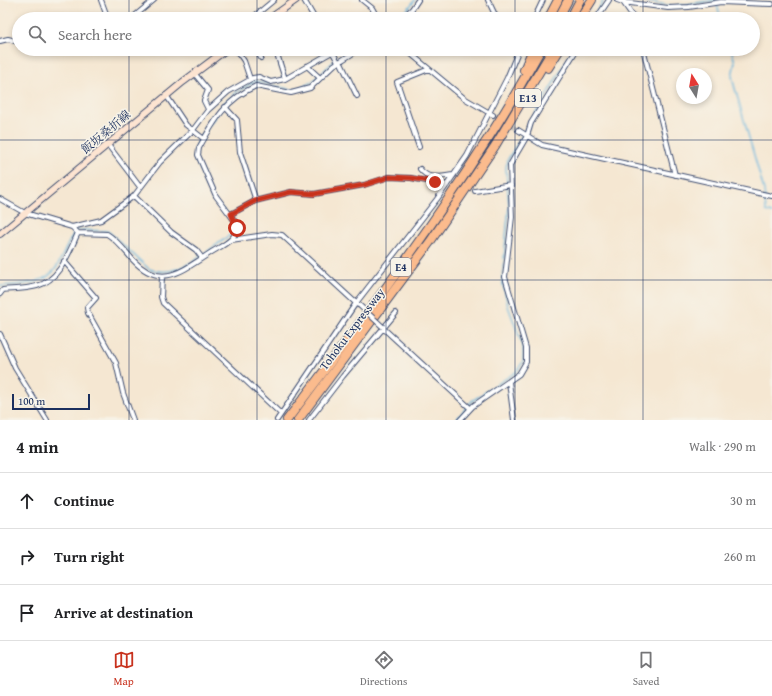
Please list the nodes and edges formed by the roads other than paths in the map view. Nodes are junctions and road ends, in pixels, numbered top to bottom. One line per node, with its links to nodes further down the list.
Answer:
1 (101, 0): 19 (street)
2 (154, 0): 20 (street)
3 (296, 0): 22 (main road)
4 (304, 0): 23 (street)
5 (362, 0): 24 (street)
6 (418, 0): 25 (street)
7 (488, 0): 26 (street)
8 (543, 0): 27 (street)
9 (558, 0): 28 (highway)
10 (568, 0): 29 (highway)
11 (580, 0): 30 (highway)
12 (592, 0): 31 (highway)
13 (609, 0): 32 (street)
14 (617, 0): 16 (street)
15 (271, 1): 21 (street)
16 (624, 1): 17 (street); 33 (street)
17 (717, 2): 18 (street)
18 (772, 4)
19 (105, 12)
20 (139, 12)
21 (259, 12)
22 (279, 12)
23 (311, 12)
24 (374, 12)
25 (409, 12)
26 (494, 12)
27 (537, 12)
28 (552, 12)
29 (562, 12)
30 (574, 12)
31 (584, 12)
32 (601, 12)
33 (631, 12)
34 (12, 40): 35 (street)
35 (0, 41)
36 (217, 56): 53 (main road, 飯坂桑折線)
37 (241, 56): 56 (street)
38 (278, 56): 55 (street)
39 (324, 56): 51 (street)
40 (335, 56): 50 (street)
41 (347, 56): 50 (street)
42 (413, 56): 52 (street)
43 (516, 56): 62 (street)
44 (530, 56): 61 (highway, E13)
45 (537, 56): 61 (highway, Tohoku Expressway / E4)
46 (549, 56): 68 (highway, Tohoku Expressway / E4)
47 (555, 56): 68 (highway, E13)
48 (574, 56): 65 (street)
49 (645, 56): 72 (street)
50 (338, 61): 54 (street); 58 (street)
51 (307, 66): 54 (street); 55 (street)
52 (429, 69): 62 (street); 69 (street)
53 (194, 73): 57 (main road, 飯坂桑折線); 60 (street)
54 (318, 77): 56 (street)
55 (285, 79): 56 (street)
56 (254, 81): 59 (street); 60 (street)
57 (166, 96): 64 (street); 67 (main road, 飯坂桑折線)
58 (357, 96)
59 (225, 107): 66 (street); 80 (street)
60 (208, 109): 64 (street)
61 (506, 109): 96 (highway, Tohoku Expressway / E4)
62 (489, 112): 63 (street); 71 (street)
63 (493, 115)
64 (193, 130): 66 (street); 75 (street)
65 (523, 134): 72 (street); 74 (street)
66 (201, 137): 82 (street)
67 (108, 145): 75 (street); 81 (main road, 飯坂桑折線)
68 (494, 146): 100 (highway, Tohoku Expressway / E4)
69 (419, 147)
70 (420, 169): 71 (street)
71 (454, 175): 73 (street)
72 (675, 175): 78 (street)
73 (447, 185): 80 (street); 90 (street)
74 (510, 186): 76 (street); 94 (street)
75 (140, 187): 77 (street)
76 (475, 191)
77 (134, 196): 83 (street); 86 (street)
78 (772, 196)
79 (0, 199): 81 (street)
80 (256, 200): 82 (street)
81 (25, 213): 83 (street); 84 (main road, 飯坂桑折線)
82 (231, 214): 85 (street)
83 (76, 230): 87 (street); 88 (street)
84 (0, 234)
85 (231, 240): 86 (street); 90 (street)
86 (201, 256): 88 (street)
87 (64, 261): 89 (street); 98 (street)
88 (162, 277): 96 (street)
89 (0, 294)
90 (358, 304): 92 (street, bridge); 96 (street)
91 (396, 313): 92 (street)
92 (383, 328): 95 (street); 101 (street)
93 (0, 334): 97 (street)
94 (509, 382): 95 (street); 103 (street)
95 (468, 406): 102 (street)
96 (284, 417): 99 (street)
97 (47, 420)
98 (133, 420)
99 (277, 420)
100 (298, 420)
101 (309, 420)
102 (460, 420)
103 (514, 420)

